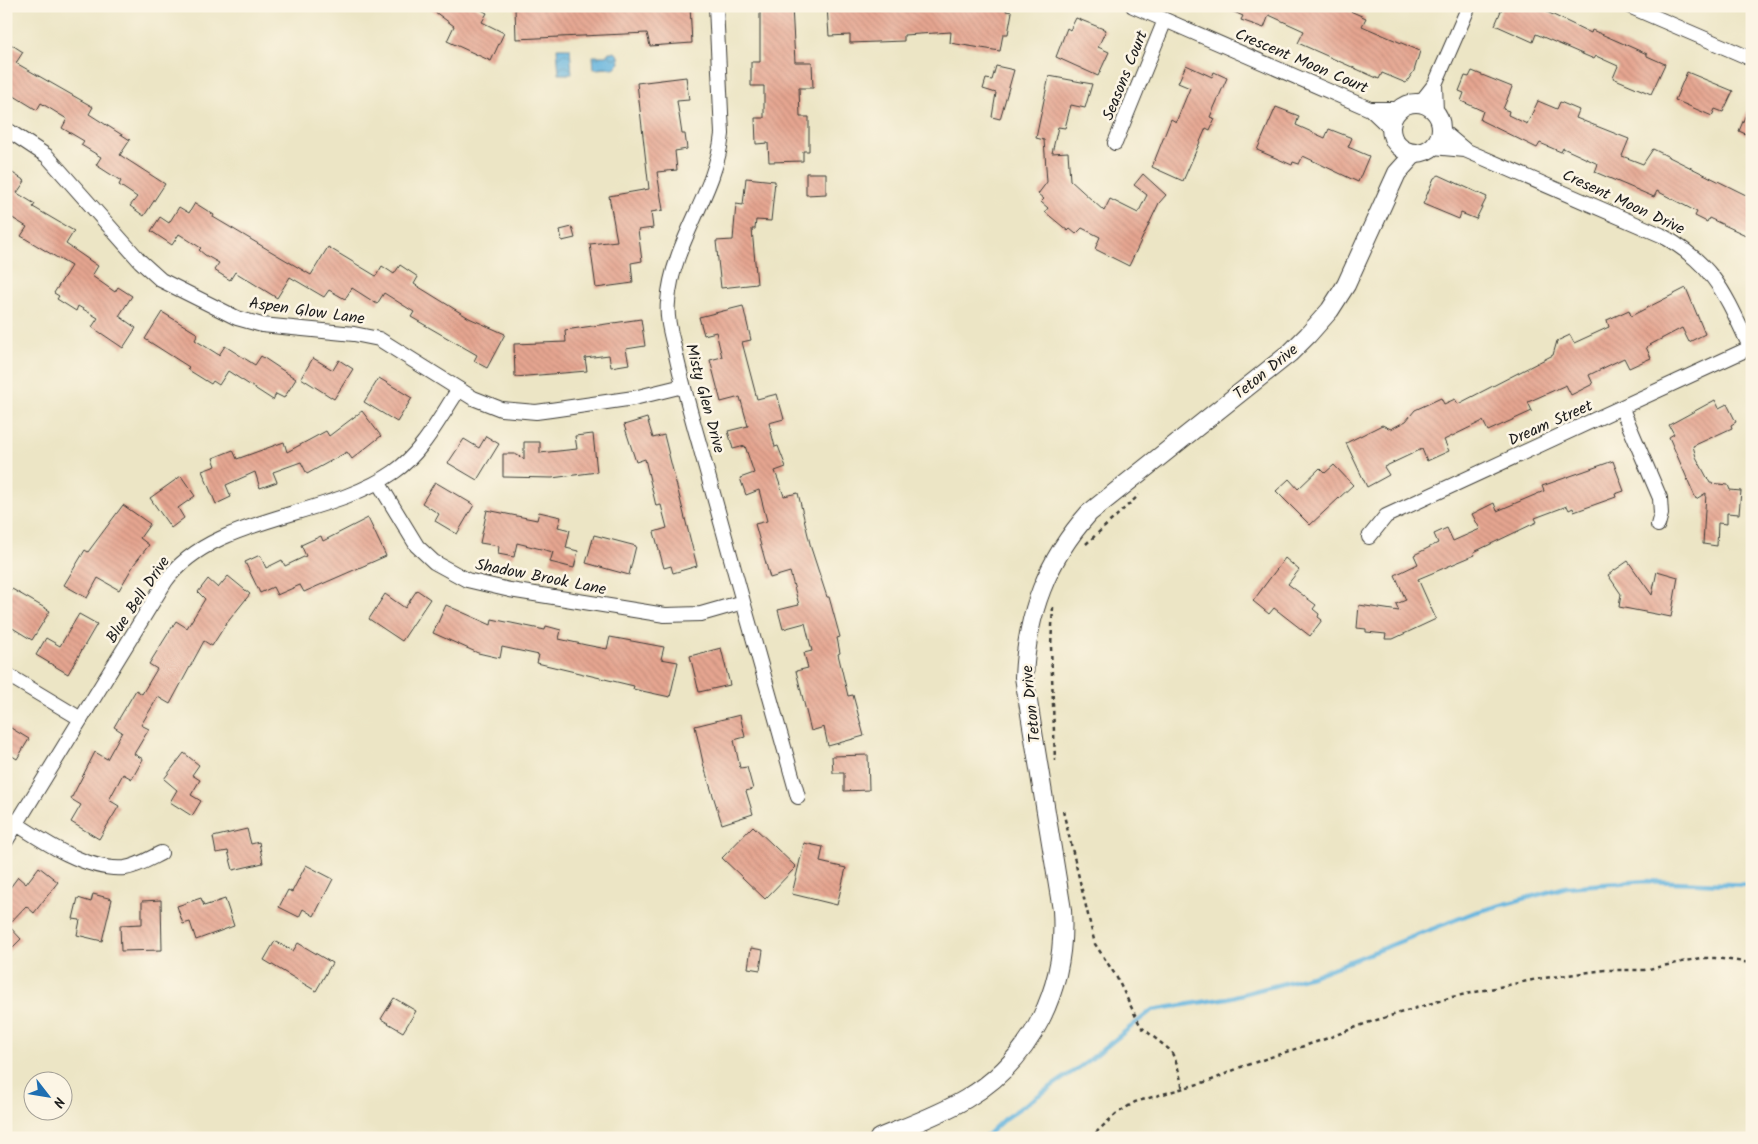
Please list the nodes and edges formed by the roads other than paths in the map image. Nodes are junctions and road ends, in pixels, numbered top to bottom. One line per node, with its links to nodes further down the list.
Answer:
1 (716, 6): 22 (street, Misty Glen Drive)
2 (1133, 6): 5 (street, Crescent Moon Court)
3 (1469, 6): 7 (street)
4 (1629, 6): 6 (street)
5 (1165, 20): 9 (street, Crescent Moon Court); 15 (street, Seasons Court)
6 (1752, 59)
7 (1435, 84): 8 (street); 11 (street)
8 (1420, 103): 10 (street); 11 (street)
9 (1370, 109): 10 (street, Crescent Moon Court); 13 (street, Crescent Moon Court)
10 (1399, 109): 13 (street)
11 (1436, 112): 14 (street)
12 (6, 129): 23 (street, Aspen Glow Lane)
13 (1391, 129): 16 (street)
14 (1441, 130): 17 (street); 18 (street, Cresent Moon Drive)
15 (1115, 143)
16 (1398, 146): 19 (street); 20 (street, Teton Drive)
17 (1433, 146): 18 (street, Cresent Moon Drive); 19 (street)
18 (1465, 150): 21 (street, Cresent Moon Drive)
19 (1416, 153): 20 (street, Teton Drive)
20 (1397, 172): 35 (street, Teton Drive)
21 (1751, 347): 24 (street, Dream Street)
22 (684, 386): 23 (street, Aspen Glow Lane); 28 (street, Misty Glen Drive)
23 (459, 389): 25 (street, Blue Bell Drive)
24 (1622, 409): 26 (street); 27 (street, Dream Street)
25 (378, 482): 28 (street, Shadow Brook Lane); 30 (street, Blue Bell Drive)
26 (1658, 525)
27 (1369, 537)
28 (743, 602): 31 (street, Misty Glen Drive)
29 (6, 674): 30 (street)
30 (81, 719): 32 (street, Blue Bell Drive)
31 (798, 796)
32 (12, 821): 33 (street, Blue Bell Drive); 34 (street)
33 (6, 841)
34 (160, 853)
35 (879, 1138)

